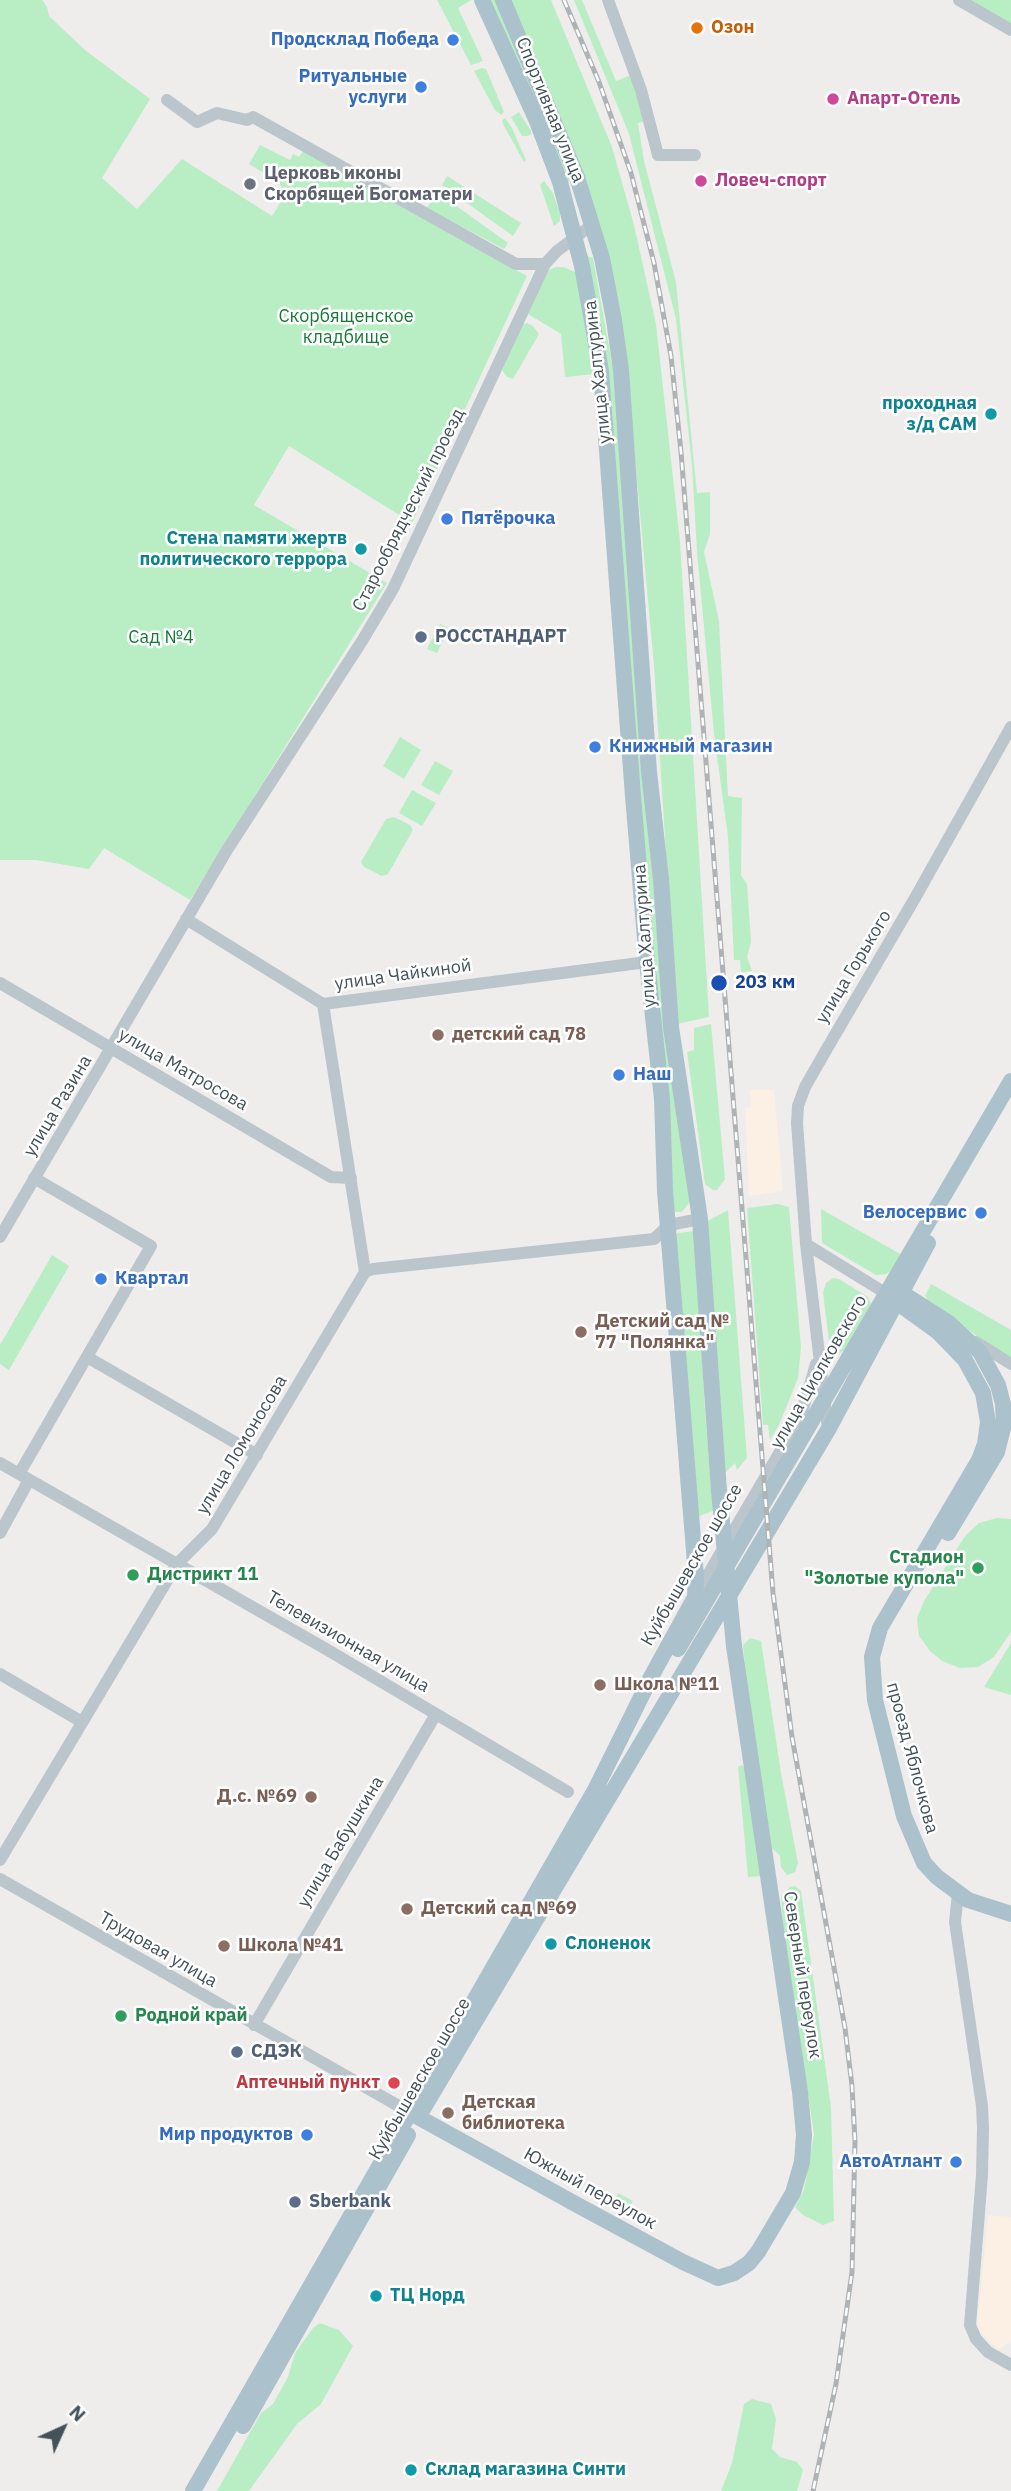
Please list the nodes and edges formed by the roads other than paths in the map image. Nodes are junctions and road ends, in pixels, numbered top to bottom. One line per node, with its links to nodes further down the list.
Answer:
1 (482, 0): 9 (main road, Спортивная улица)
2 (503, 0): 8 (main road, Спортивная улица)
3 (608, 0): 7 (street)
4 (959, 0): 5 (street)
5 (1011, 30)
6 (167, 100): 10 (street)
7 (695, 155)
8 (592, 225): 9 (street, Старообрядческий проезд); 21 (main road, улица Халтурина)
9 (576, 238): 10 (street, Старообрядческий проезд); 13 (main road, улица Халтурина)
10 (545, 264): 12 (street, Старообрядческий проезд)
11 (1011, 727): 24 (street, улица Горького)
12 (186, 919): 15 (street, улица Чайкиной); 16 (street, улица Разина)
13 (647, 962): 15 (street, улица Чайкиной); 22 (main road, улица Халтурина)
14 (0, 983): 16 (street, улица Матросова)
15 (323, 1004): 20 (street)
16 (112, 1049): 19 (street, улица Разина); 20 (street, улица Матросова)
17 (1011, 1081): 26 (main road, улица Циолковского)
18 (1011, 1102): 26 (main road, улица Циолковского)
19 (34, 1178): 23 (street, улица Разина); 28 (street)
20 (351, 1178): 25 (street)
21 (700, 1219): 22 (street); 41 (main road, улица Халтурина, bridge)
22 (669, 1225): 25 (street); 40 (main road, улица Халтурина)
23 (0, 1237)
24 (806, 1244): 26 (street); 29 (street, улица Горького)
25 (365, 1272): 35 (street, улица Ломоносова)
26 (895, 1297): 27 (main road, проезд Яблочкова); 31 (main road, улица Циолковского); 33 (main road, улица Циолковского); 50 (main road, проезд Яблочкова)
27 (965, 1336): 30 (street, проезд Яблочкова); 34 (main road, проезд Яблочкова)
28 (88, 1357): 35 (street); 37 (street)
29 (818, 1357): 31 (street, улица Горького); 40 (street, Куйбышевское шоссе)
30 (1011, 1364)
31 (824, 1403): 33 (street, улица Горького); 43 (main road, улица Циолковского)
32 (1011, 1426): 34 (street, проезд Яблочкова)
33 (828, 1430): 43 (main road, улица Циолковского)
34 (997, 1452): 50 (main road, проезд Яблочкова)
35 (257, 1455): 39 (street, улица Ломоносова)
36 (0, 1463): 37 (street, Телевизионная улица)
37 (24, 1477): 38 (street); 39 (street, Телевизионная улица)
38 (0, 1533)
39 (177, 1564): 44 (street, Телевизионная улица); 45 (street, улица Ломоносова)
40 (695, 1597): 47 (main road, Куйбышевское шоссе)
41 (734, 1646): 54 (main road, Северный переулок)
42 (0, 1674): 45 (street)
43 (666, 1685): 47 (main road, Куйбышевское шоссе); 53 (main road, Куйбышевское шоссе)
44 (436, 1714): 46 (street, Телевизионная улица); 52 (street, улица Бабушкина)
45 (82, 1722): 48 (street, улица Ломоносова)
46 (568, 1792)
47 (594, 1792): 53 (main road, Куйбышевское шоссе)
48 (0, 1860)
49 (0, 1880): 52 (street, Трудовая улица)
50 (958, 1893): 51 (main road, проезд Яблочкова); 55 (street)
51 (1011, 1914)
52 (254, 2025): 53 (street, Трудовая улица)
53 (414, 2115): 54 (main road, Южный переулок); 56 (main road, Куйбышевское шоссе); 57 (main road, Куйбышевское шоссе)
54 (718, 2278)
55 (1011, 2365)
56 (193, 2491)
57 (204, 2491)

